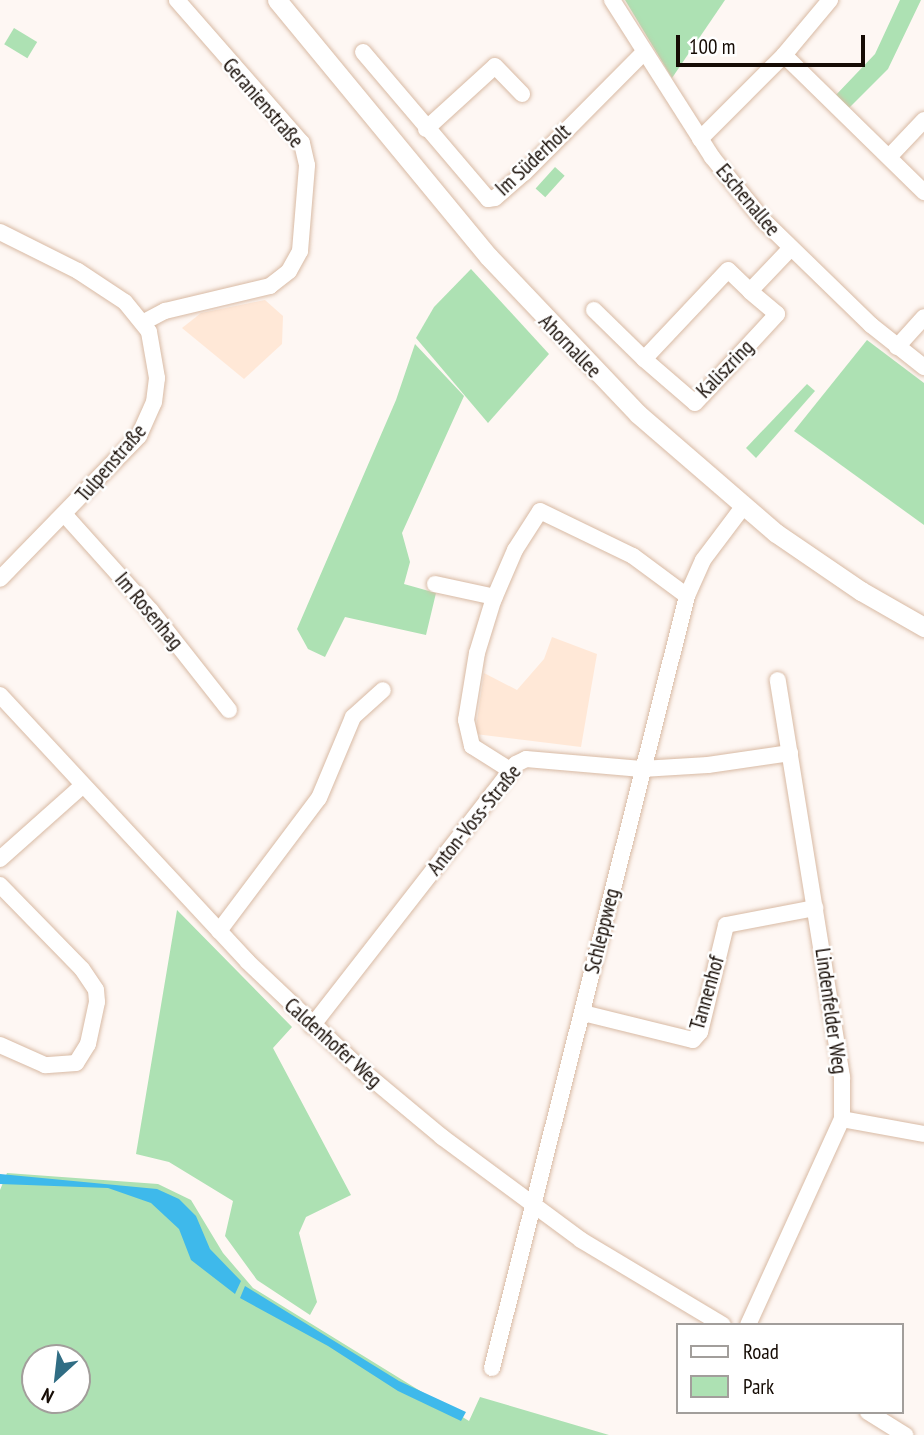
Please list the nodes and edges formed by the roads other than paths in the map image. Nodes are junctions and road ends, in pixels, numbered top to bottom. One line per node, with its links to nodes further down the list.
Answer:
1 (177, 0): 19 (street, Geranienstraße)
2 (277, 0): 23 (main road, Ahornallee)
3 (612, 0): 6 (street, Eschenallee)
4 (830, 0): 7 (street)
5 (363, 52): 10 (street, Im Süderholt)
6 (643, 53): 10 (street, Im Süderholt); 11 (street, Eschenallee)
7 (784, 55): 11 (street); 12 (street)
8 (522, 94): 10 (street)
9 (924, 120): 12 (street)
10 (426, 129)
11 (700, 139): 15 (street, Eschenallee)
12 (889, 157): 13 (street)
13 (924, 192)
14 (0, 232): 19 (street, Tulpenstraße)
15 (790, 249): 16 (street); 20 (street, Eschenallee)
16 (750, 291): 21 (street, Kaliszring); 21 (street, Kaliszring)
17 (594, 310): 21 (street, Kaliszring)
18 (924, 317): 20 (street)
19 (144, 322): 24 (street, Tulpenstraße)
20 (897, 347): 22 (street, Eschenallee)
21 (645, 359)
22 (924, 367)
23 (743, 507): 27 (street, Schleppweg); 29 (main road, Ahornallee)
24 (65, 514): 25 (street, Tulpenstraße); 33 (street, Im Rosenhag)
25 (0, 579)
26 (435, 584): 28 (street)
27 (688, 596): 28 (street); 35 (street, Schleppweg)
28 (495, 597): 36 (street)
29 (924, 627)
30 (778, 680): 34 (street, Lindenfelder Weg)
31 (383, 690): 41 (street)
32 (0, 695): 37 (street, Caldenhofer Weg)
33 (229, 710)
34 (790, 753): 35 (street, Anton-Voss-Straße); 40 (street, Lindenfelder Weg)
35 (642, 769): 36 (street, Anton-Voss-Straße); 42 (street, Schleppweg)
36 (510, 770): 43 (street, Anton-Voss-Straße)
37 (83, 785): 38 (street); 41 (street, Caldenhofer Weg)
38 (0, 859)
39 (0, 885): 44 (street)
40 (815, 908): 42 (street, Tannenhof); 45 (street, Lindenfelder Weg)
41 (219, 932): 43 (street, Caldenhofer Weg)
42 (583, 1013): 47 (street, Schleppweg)
43 (312, 1026): 47 (street, Caldenhofer Weg)
44 (0, 1045)
45 (842, 1119): 46 (street); 49 (street, Lindenfelder Weg)
46 (924, 1134)
47 (536, 1207): 48 (street, Caldenhofer Weg); 50 (street, Schleppweg)
48 (720, 1323)
49 (749, 1323)
50 (492, 1368)
51 (872, 1414): 52 (street)
52 (905, 1435)

